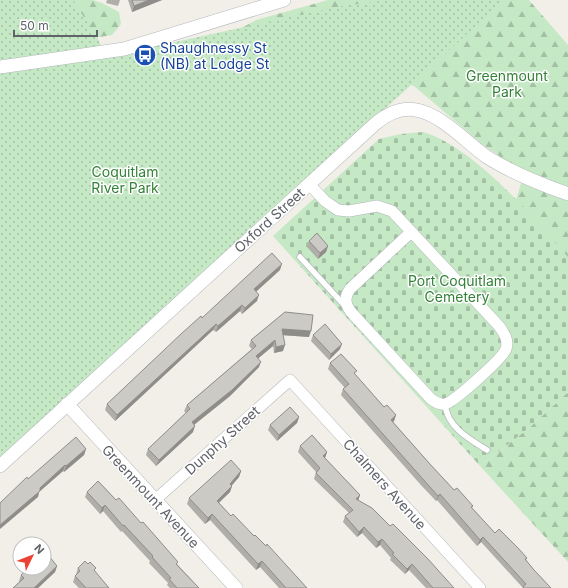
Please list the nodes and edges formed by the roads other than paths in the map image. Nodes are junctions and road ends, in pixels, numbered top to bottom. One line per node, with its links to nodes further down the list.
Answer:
1 (284, 0): 2 (street)
2 (0, 67)
3 (309, 184): 4 (street, Oxford Street); 5 (street); 9 (street, Oxford Street)
4 (568, 194)
5 (411, 232): 7 (street); 10 (street)
6 (300, 257): 7 (lane)
7 (351, 312): 10 (street)
8 (290, 380): 13 (street, Dunphy Street); 15 (street, Chalmers Avenue)
9 (66, 404): 12 (street, Oxford Street); 13 (street, Greenmount Avenue)
10 (445, 404): 11 (lane)
11 (487, 450)
12 (0, 466)
13 (155, 500): 14 (street, Greenmount Avenue)
14 (236, 588)
15 (480, 588)

